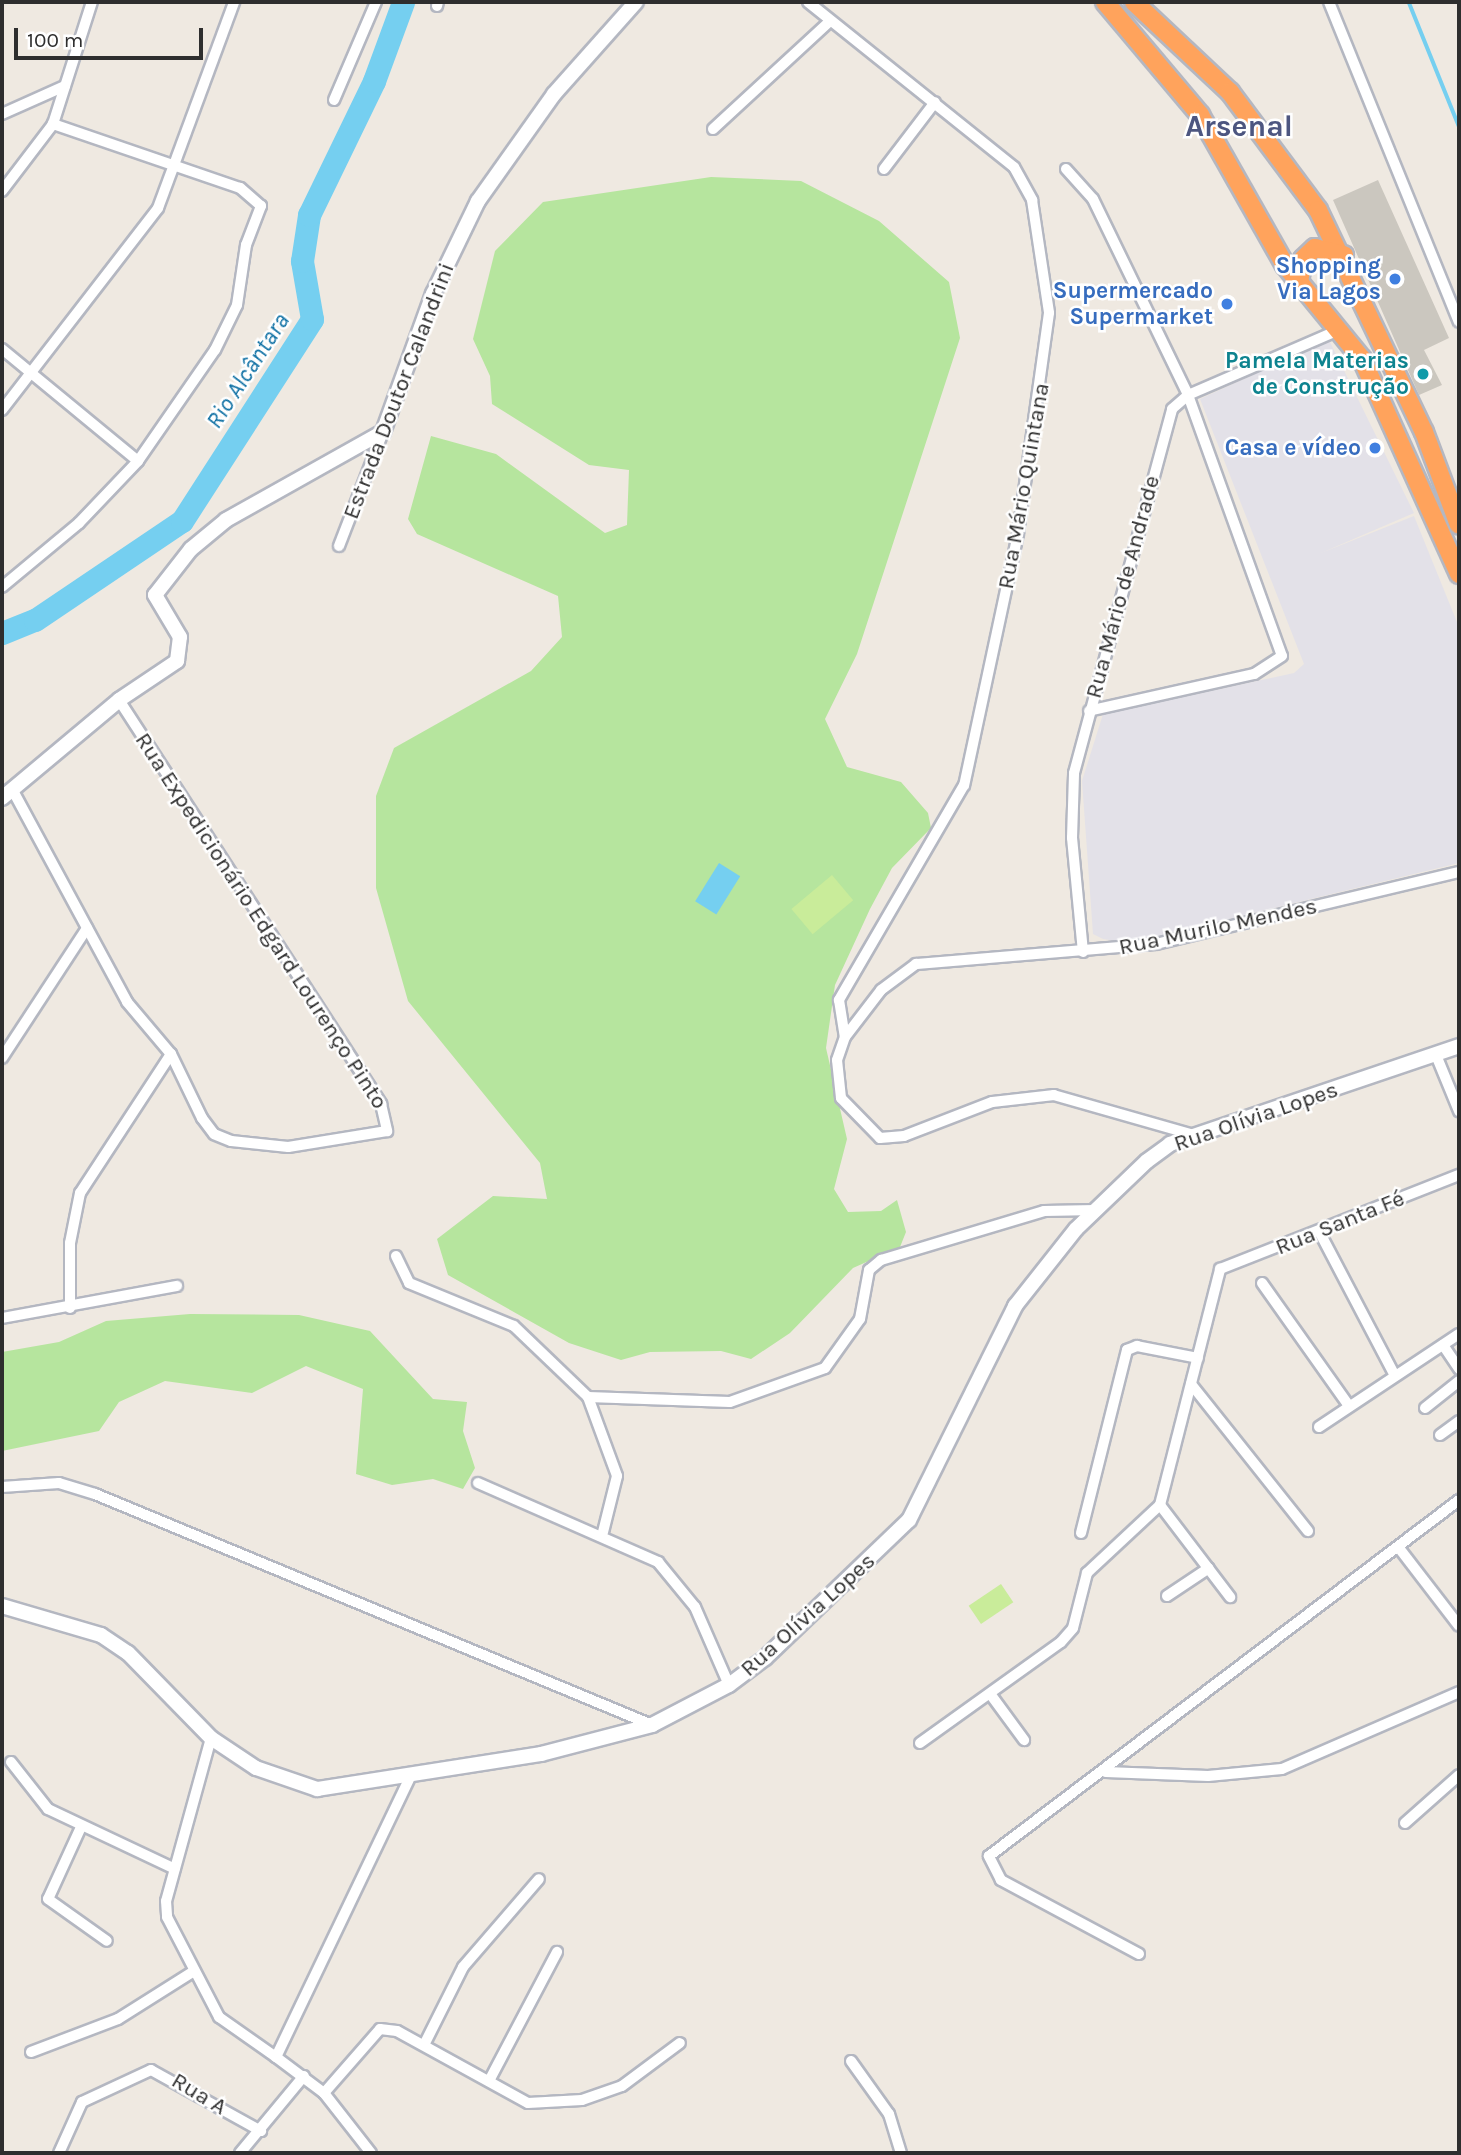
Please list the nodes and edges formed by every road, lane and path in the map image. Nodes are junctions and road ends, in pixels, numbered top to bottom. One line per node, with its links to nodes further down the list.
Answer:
1 (92, 2): 10 (street)
2 (234, 2): 16 (street)
3 (376, 2): 11 (street)
4 (636, 2): 28 (street, Estrada Doutor Calandrini)
5 (808, 2): 9 (street, Rua Mário Quintana)
6 (1105, 2): 21 (highway)
7 (1134, 2): 20 (highway)
8 (1329, 2): 22 (street)
9 (829, 22): 12 (street, Rua Mário Quintana); 15 (street)
10 (65, 86): 13 (street); 14 (street)
11 (334, 100)
12 (935, 102): 17 (street); 40 (street, Rua Mário Quintana)
13 (2, 114)
14 (52, 124): 16 (street); 19 (street)
15 (713, 129)
16 (174, 166): 25 (street); 29 (street)
17 (884, 169)
18 (1066, 169): 26 (street)
19 (2, 191)
20 (1344, 256): 21 (highway); 30 (highway)
21 (1299, 282): 23 (highway)
22 (1459, 322)
23 (1341, 329): 26 (street); 32 (highway)
24 (2, 349): 25 (street)
25 (35, 373): 27 (street); 29 (street)
26 (1188, 395): 35 (street, Rua Mário de Andrade); 35 (street)
27 (2, 410)
28 (383, 432): 31 (street, Estrada Doutor Calandrini); 34 (street)
29 (138, 461): 33 (street)
30 (1459, 525)
31 (339, 546)
32 (1459, 574)
33 (2, 586)
34 (119, 700): 36 (street); 42 (street, Rua Expedicionário Edgard Lourenço Pinto)
35 (1088, 711): 39 (street, Rua Mário de Andrade)
36 (7, 793): 38 (street)
37 (1459, 872): 39 (street, Rua Murilo Mendes)
38 (87, 928): 42 (street); 44 (street)
39 (1083, 952): 40 (street, Rua Murilo Mendes)
40 (845, 1037): 46 (street)
41 (1459, 1045): 43 (street, Rua Olívia Lopes)
42 (171, 1054): 53 (street)
43 (1436, 1055): 45 (street); 46 (street, Rua Olívia Lopes)
44 (2, 1058)
45 (1459, 1111)
46 (1195, 1135): 48 (street, Rua Olívia Lopes)
47 (1459, 1175): 49 (street, Rua Santa Fé)
48 (1096, 1210): 62 (street); 81 (street, Rua Olívia Lopes)
49 (1320, 1233): 57 (street, Rua Santa Fé); 59 (street)
50 (396, 1256): 62 (street)
51 (1262, 1283): 63 (street)
52 (177, 1286): 53 (street)
53 (69, 1308): 54 (street)
54 (2, 1318)
55 (1459, 1334): 56 (street)
56 (1443, 1345): 58 (street); 59 (street)
57 (1198, 1358): 61 (street); 74 (street)
58 (1459, 1369)
59 (1395, 1376): 63 (street)
60 (1459, 1381): 64 (street)
61 (1191, 1384): 71 (street); 72 (street)
62 (588, 1396): 73 (street)
63 (1349, 1406): 66 (street)
64 (1425, 1408)
65 (1459, 1421): 67 (street)
66 (1319, 1427)
67 (1440, 1435)
68 (478, 1483): 73 (street)
69 (2, 1487): 84 (street)
70 (1459, 1500): 75 (street)
71 (1160, 1505): 76 (street); 83 (street)
72 (1308, 1531)
73 (603, 1532): 81 (street)
74 (1081, 1533)
75 (1399, 1548): 80 (street); 89 (street)
76 (1209, 1568): 77 (street); 78 (street)
77 (1167, 1596)
78 (1230, 1597)
79 (2, 1606): 85 (street, Rua Olívia Lopes)
80 (1459, 1626)
81 (729, 1685): 84 (street, Rua Olívia Lopes)
82 (1459, 1692): 89 (street)
83 (991, 1695): 86 (street); 87 (street)
84 (652, 1725): 91 (street, Rua Olívia Lopes)
85 (211, 1738): 91 (street, Rua Olívia Lopes); 94 (street)
86 (1024, 1740)
87 (920, 1743)
88 (11, 1762): 93 (street)
89 (1105, 1772): 98 (street)
90 (1459, 1775): 92 (street)
91 (410, 1777): 103 (street)
92 (1405, 1823)
93 (81, 1827): 94 (street); 96 (street)
94 (174, 1869): 99 (street)
95 (539, 1879): 101 (street)
96 (107, 1941)
97 (557, 1952): 106 (street)
98 (1139, 1954)
99 (194, 1971): 102 (street); 103 (street)
100 (680, 2043): 106 (street)
101 (424, 2045): 106 (street); 107 (street)
102 (31, 2052)
103 (276, 2057): 105 (street)
104 (851, 2061): 112 (street)
105 (304, 2077): 107 (street); 108 (street)
106 (489, 2081)
107 (324, 2093): 111 (street)
108 (261, 2131): 109 (street, Rua A); 110 (street)
109 (59, 2153)
110 (240, 2153)
111 (372, 2153)
112 (901, 2153)

